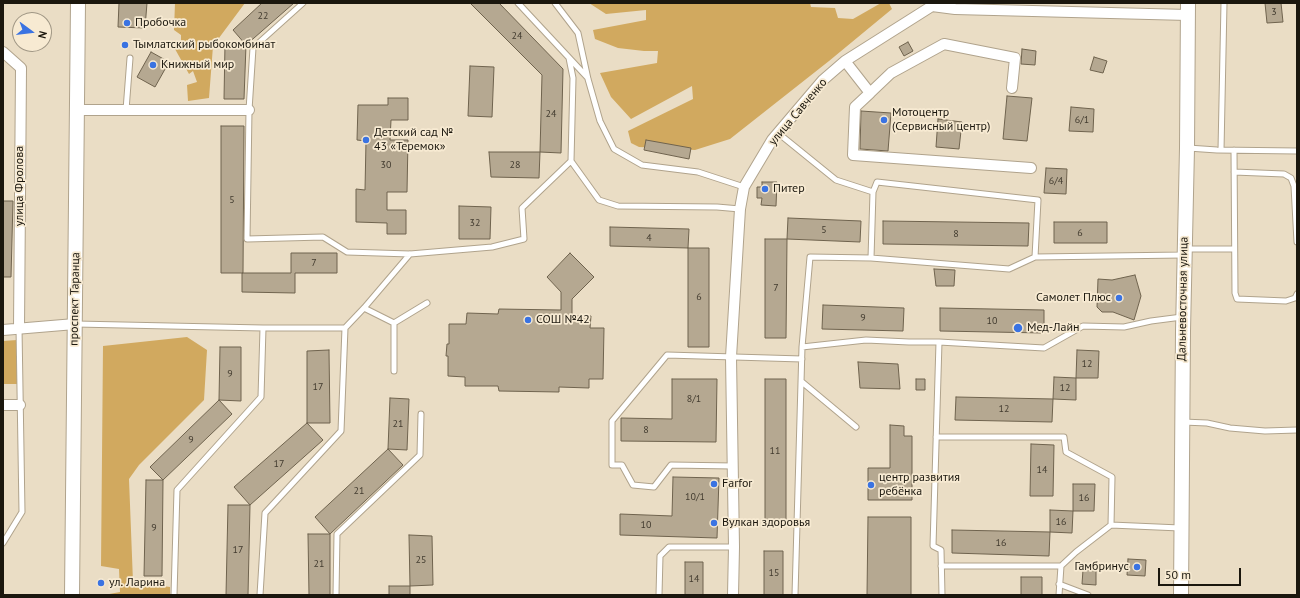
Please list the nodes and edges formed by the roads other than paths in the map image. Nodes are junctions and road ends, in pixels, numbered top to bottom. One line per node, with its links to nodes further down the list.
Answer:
1 (78, 3): 15 (main road, проспект Таранца)
2 (303, 3): 17 (lane)
3 (518, 3): 10 (lane)
4 (554, 3): 12 (lane)
5 (1224, 3): 20 (lane)
6 (929, 4): 7 (street, улица Савченко); 11 (street, улица Савченко)
7 (1188, 9): 19 (main road, Дальневосточная улица)
8 (3, 52): 41 (street, улица Фролова)
9 (130, 58): 16 (lane)
10 (569, 58): 12 (lane); 23 (lane)
11 (845, 61): 14 (street); 18 (street, улица Савченко)
12 (588, 78): 26 (lane)
13 (1012, 88): 14 (street)
14 (870, 93): 24 (street)
15 (77, 110): 16 (street); 40 (main road, проспект Таранца)
16 (126, 110): 17 (street)
17 (249, 110): 32 (lane)
18 (778, 133): 26 (street, улица Савченко); 27 (lane)
19 (1188, 148): 20 (lane); 31 (main road, Дальневосточная улица)
20 (1221, 150): 21 (lane)
21 (1234, 150): 22 (lane); 25 (lane)
22 (1297, 151)
23 (571, 161): 28 (lane); 32 (lane)
24 (1031, 168)
25 (1234, 172): 29 (lane); 30 (lane)
26 (744, 187): 28 (street, улица Савченко)
27 (873, 192): 33 (lane); 34 (lane)
28 (740, 209): 47 (street, улица Савченко)
29 (1297, 242)
30 (1234, 249): 31 (lane); 35 (lane)
31 (1184, 252): 33 (lane); 38 (main road, Дальневосточная улица)
32 (410, 254): 37 (lane)
33 (1035, 257): 34 (lane)
34 (871, 258): 46 (lane)
35 (1297, 294)
36 (427, 303): 39 (lane)
37 (364, 308): 39 (lane); 43 (lane)
38 (1183, 316): 45 (lane); 54 (main road, Дальневосточная улица)
39 (394, 323): 49 (lane)
40 (75, 324): 41 (street); 42 (lane); 66 (main road, проспект Таранца)
41 (19, 328): 44 (street); 52 (lane)
42 (263, 328): 43 (lane); 67 (lane)
43 (345, 328): 68 (lane)
44 (3, 330)
45 (939, 342): 46 (lane); 57 (lane)
46 (802, 347): 48 (lane)
47 (731, 357): 48 (lane); 58 (street, улица Савченко); 58 (lane)
48 (802, 359): 50 (lane)
49 (394, 371)
50 (802, 382): 55 (lane); 72 (lane)
51 (3, 405): 52 (street)
52 (20, 405): 61 (lane)
53 (421, 414): 69 (lane)
54 (1182, 422): 56 (lane); 60 (main road, Дальневосточная улица)
55 (856, 427)
56 (1297, 430)
57 (936, 437): 59 (lane); 63 (lane)
58 (733, 466): 62 (street, улица Савченко)
59 (1111, 525): 60 (lane); 64 (lane)
60 (1181, 528): 76 (main road, Дальневосточная улица)
61 (3, 543)
62 (734, 546): 70 (lane); 71 (street, улица Савченко)
63 (941, 566): 64 (lane); 73 (lane)
64 (1061, 566): 65 (lane)
65 (1060, 584): 74 (lane); 75 (lane)
66 (72, 595)
67 (174, 595)
68 (260, 595)
69 (336, 595)
70 (659, 595)
71 (733, 595)
72 (795, 595)
73 (942, 595)
74 (1059, 595)
75 (1088, 595)
76 (1182, 595)

